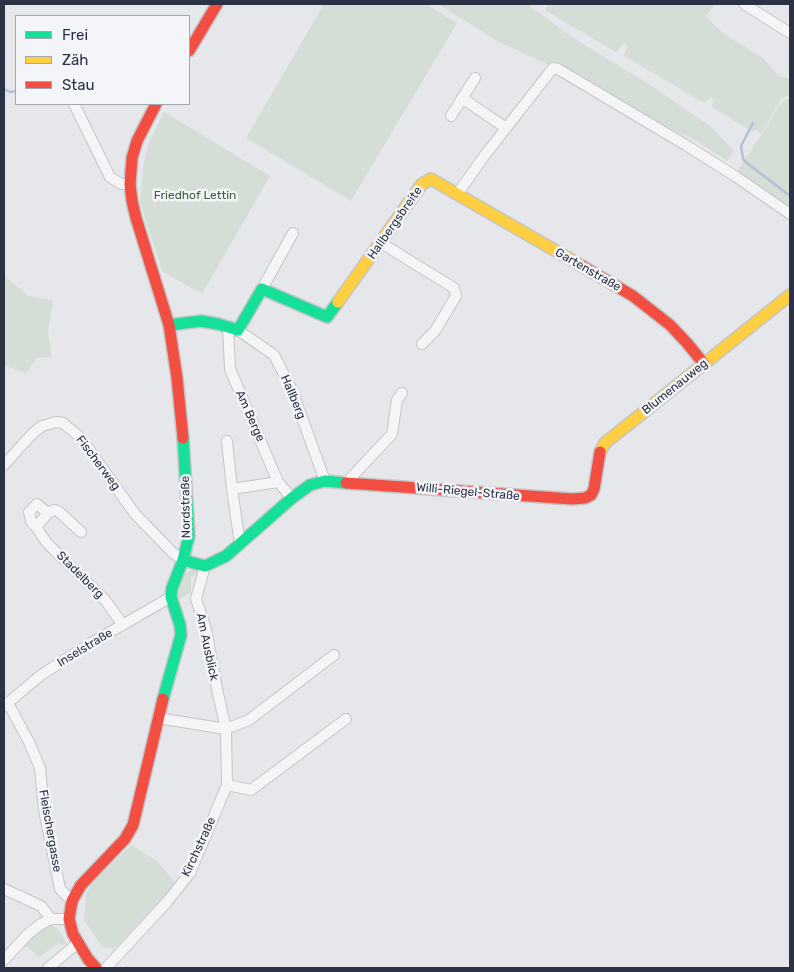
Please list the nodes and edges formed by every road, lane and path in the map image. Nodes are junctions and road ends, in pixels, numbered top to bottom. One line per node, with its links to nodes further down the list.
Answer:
1 (217, 4): 4 (street)
2 (744, 4): 3 (street)
3 (790, 33)
4 (190, 48)
5 (475, 78): 6 (street)
6 (462, 98): 9 (street); 10 (street)
7 (74, 105): 11 (street)
8 (155, 105): 11 (street, Nordstraße)
9 (451, 116)
10 (506, 128): 12 (street); 13 (street)
11 (130, 184): 18 (street, Nordstraße)
12 (458, 194): 15 (street, Hallbergsbreite); 21 (street, Gartenstraße)
13 (790, 214)
14 (293, 233): 16 (street)
15 (381, 243): 16 (street, Hallbergsbreite); 20 (street)
16 (262, 289): 19 (street)
17 (790, 295): 21 (street, Blumenauweg)
18 (169, 325): 19 (street, Hallberg); 35 (street, Nordstraße)
19 (233, 329): 25 (street, Hallberg); 26 (street, Am Berge)
20 (422, 344)
21 (704, 364): 29 (street, Blumenauweg)
22 (402, 393): 27 (street)
23 (227, 441): 28 (street)
24 (4, 465): 35 (street, Fischerweg)
25 (325, 480): 27 (street, Willi-Riegel-Straße); 30 (street)
26 (278, 482): 28 (street); 30 (street, Am Berge)
27 (347, 482): 29 (street, Willi-Riegel-Straße)
28 (232, 489): 34 (street)
29 (587, 497)
30 (292, 498): 34 (street)
31 (48, 513): 32 (street); 32 (street); 33 (street)
32 (36, 527): 38 (street, Stadelberg)
33 (80, 532)
34 (240, 544): 36 (street)
35 (183, 560): 36 (street); 37 (street, Nordstraße)
36 (205, 566): 43 (street, Am Ausblick)
37 (171, 597): 38 (street, Inselstraße); 41 (street)
38 (123, 625): 40 (street, Inselstraße)
39 (334, 655): 43 (street)
40 (6, 704): 46 (street, Fleischergasse)
41 (158, 718): 43 (street); 46 (street)
42 (346, 719): 44 (street)
43 (226, 729): 44 (street, Kirchstraße)
44 (227, 785): 53 (street, Kirchstraße)
45 (4, 889): 47 (street)
46 (72, 901): 48 (street)
47 (52, 919): 48 (street); 50 (street)
48 (69, 919): 49 (street)
49 (78, 944): 51 (street); 52 (street)
50 (4, 960)
51 (48, 968)
52 (96, 968)
53 (106, 968)

